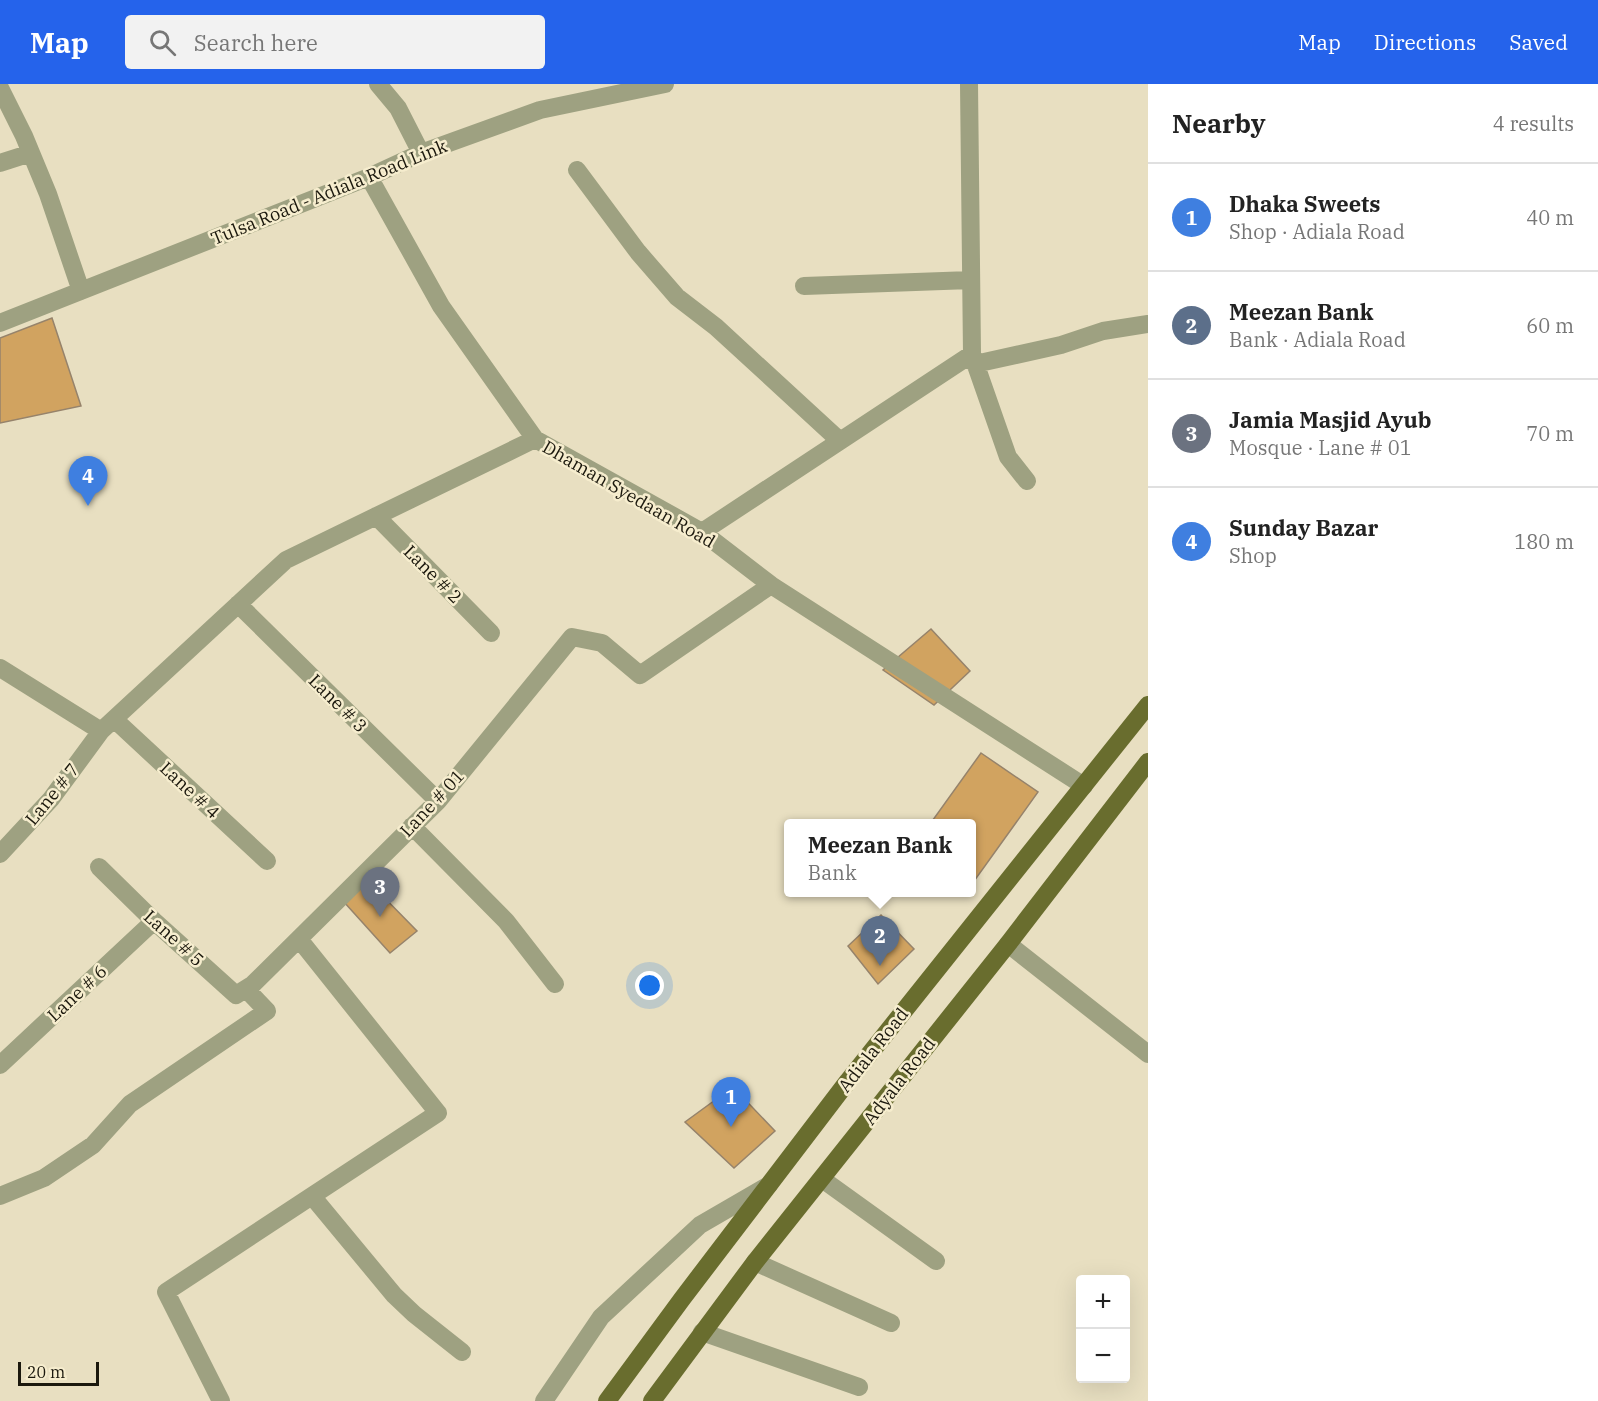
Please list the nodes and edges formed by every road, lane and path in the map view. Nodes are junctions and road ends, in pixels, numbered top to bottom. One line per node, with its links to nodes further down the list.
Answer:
1 (378, 84): 6 (street)
2 (664, 84): 6 (street, Tulsa Road - Adiala Road Link)
3 (969, 84): 10 (street)
4 (0, 88): 5 (street)
5 (31, 153): 7 (street); 12 (street)
6 (421, 153): 9 (street, Tulsa Road - Adiala Road Link)
7 (0, 163)
8 (577, 170): 17 (street)
9 (369, 177): 12 (street, Tulsa Road - Adiala Road Link); 16 (street)
10 (971, 280): 11 (street); 15 (street)
11 (804, 285)
12 (81, 291): 13 (street, Tulsa Road - Adiala Road Link)
13 (0, 322)
14 (1148, 324): 15 (street)
15 (974, 359): 17 (street); 18 (street)
16 (535, 439): 19 (street, Dhaman Syedaan Road); 20 (street, Dhaman Syedaan Road)
17 (840, 441): 20 (street)
18 (1027, 481)
19 (376, 516): 22 (street, Dhaman Syedaan Road); 23 (street, Lane # 2)
20 (702, 532): 21 (street, Dhaman Syedaan Road)
21 (771, 585): 28 (street, Dhaman Syedaan Road); 29 (street, Lane # 01)
22 (238, 604): 26 (street, Dhaman Syedaan Road); 29 (street, Lane # 3)
23 (491, 633)
24 (0, 668): 26 (street)
25 (1148, 705): 28 (main road, Adiala Road)
26 (107, 725): 31 (street, Lane # 7); 32 (street, Lane # 4)
27 (1147, 765): 36 (main road, Adyala Road)
28 (1084, 786): 42 (main road, Adiala Road)
29 (438, 801): 30 (street, Lane # 01)
30 (412, 826): 35 (street, Lane # 01); 37 (street)
31 (0, 854)
32 (267, 861)
33 (99, 867): 34 (street, Lane # 5)
34 (154, 921): 38 (street, Lane # 5); 40 (street, Lane # 6)
35 (298, 939): 38 (street, Lane # 01); 44 (street)
36 (1008, 944): 39 (street); 41 (main road, Adyala Road)
37 (555, 984)
38 (252, 985): 43 (street)
39 (1148, 1054)
40 (0, 1065)
41 (822, 1179): 45 (street); 46 (main road, Adyala Road)
42 (769, 1184): 52 (street); 53 (main road, Adiala Road)
43 (0, 1196)
44 (312, 1196): 49 (street); 51 (street)
45 (936, 1261)
46 (755, 1262): 47 (street); 48 (main road, Adyala Road)
47 (891, 1323)
48 (702, 1332): 50 (street); 54 (main road, Adyala Road)
49 (462, 1352)
50 (859, 1387)
51 (221, 1401)
52 (544, 1401)
53 (607, 1401)
54 (652, 1401)

